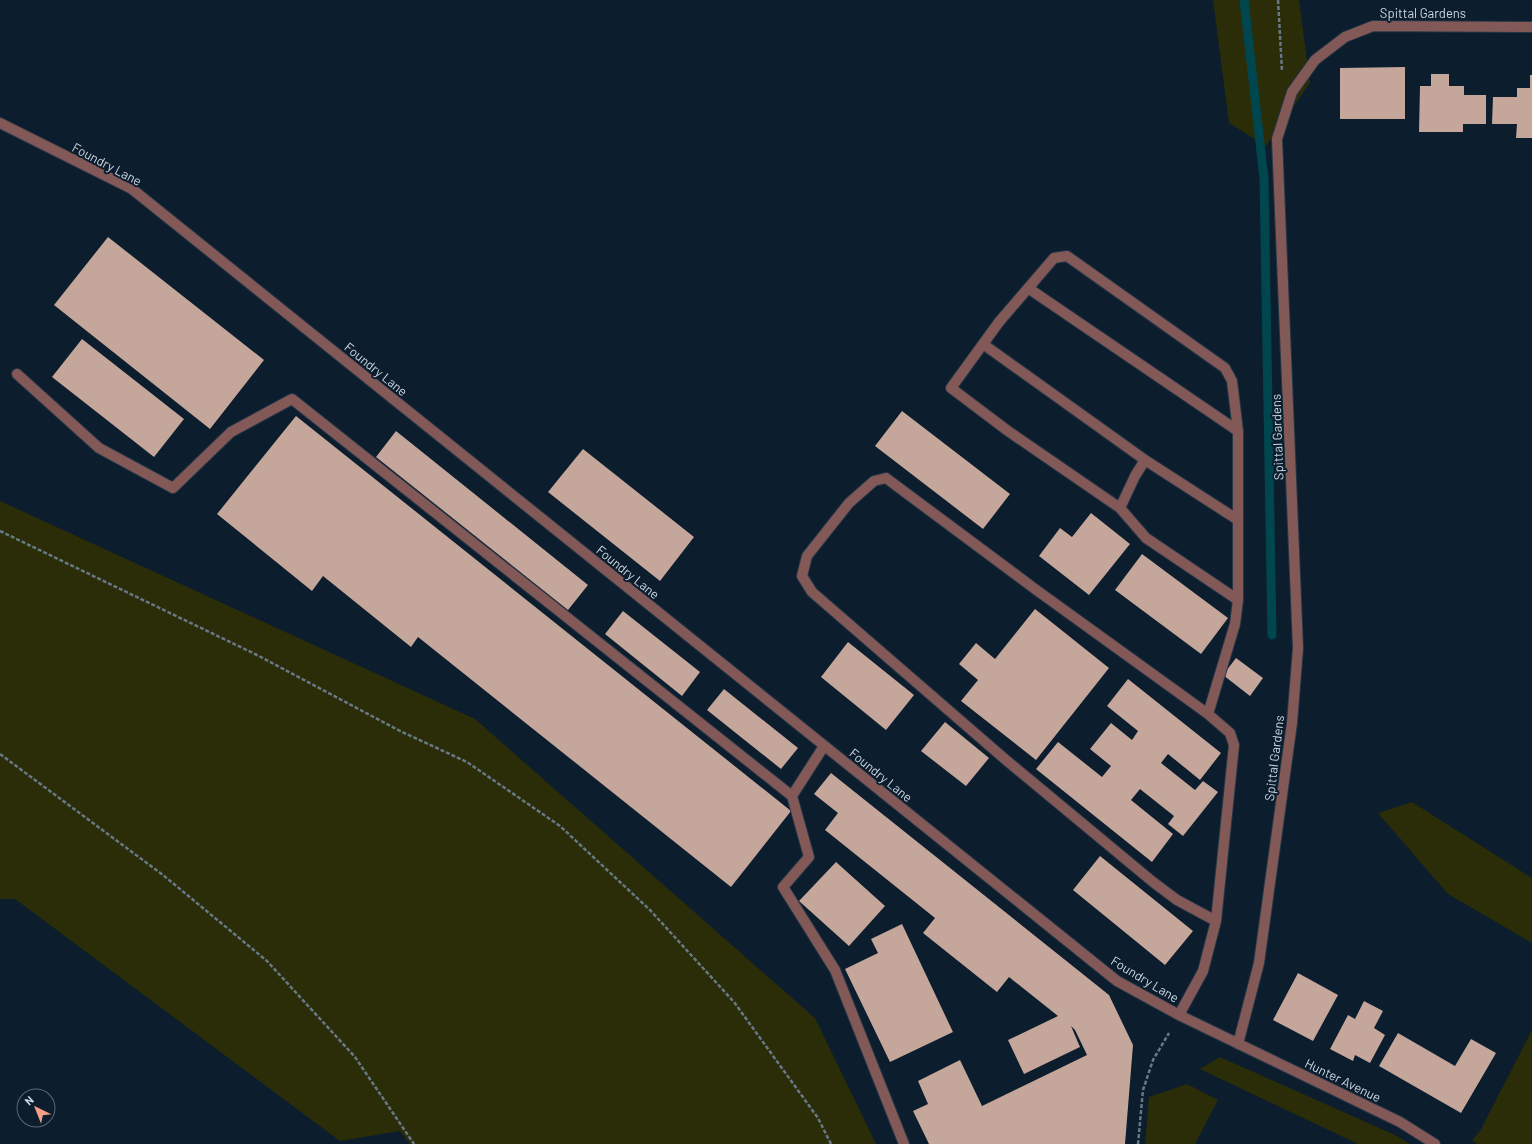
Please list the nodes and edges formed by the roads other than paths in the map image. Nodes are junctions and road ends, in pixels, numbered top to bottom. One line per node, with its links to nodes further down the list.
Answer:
1 (1532, 27): 16 (street, Spittal Gardens)
2 (0, 123): 12 (street, Foundry Lane)
3 (1028, 288): 4 (street); 6 (street); 6 (street)
4 (983, 344): 7 (street); 8 (street)
5 (17, 374): 13 (street)
6 (1238, 431): 9 (street)
7 (1145, 460): 8 (street); 9 (street)
8 (1120, 508): 10 (street)
9 (1238, 520): 10 (street)
10 (1238, 600): 11 (street)
11 (1208, 714): 14 (street); 14 (street)
12 (824, 746): 13 (street); 15 (street, Foundry Lane)
13 (792, 796): 17 (street)
14 (1216, 921): 15 (street)
15 (1180, 1015): 16 (street, Foundry Lane)
16 (1238, 1044): 18 (street, Hunter Avenue)
17 (904, 1144)
18 (1435, 1144)

